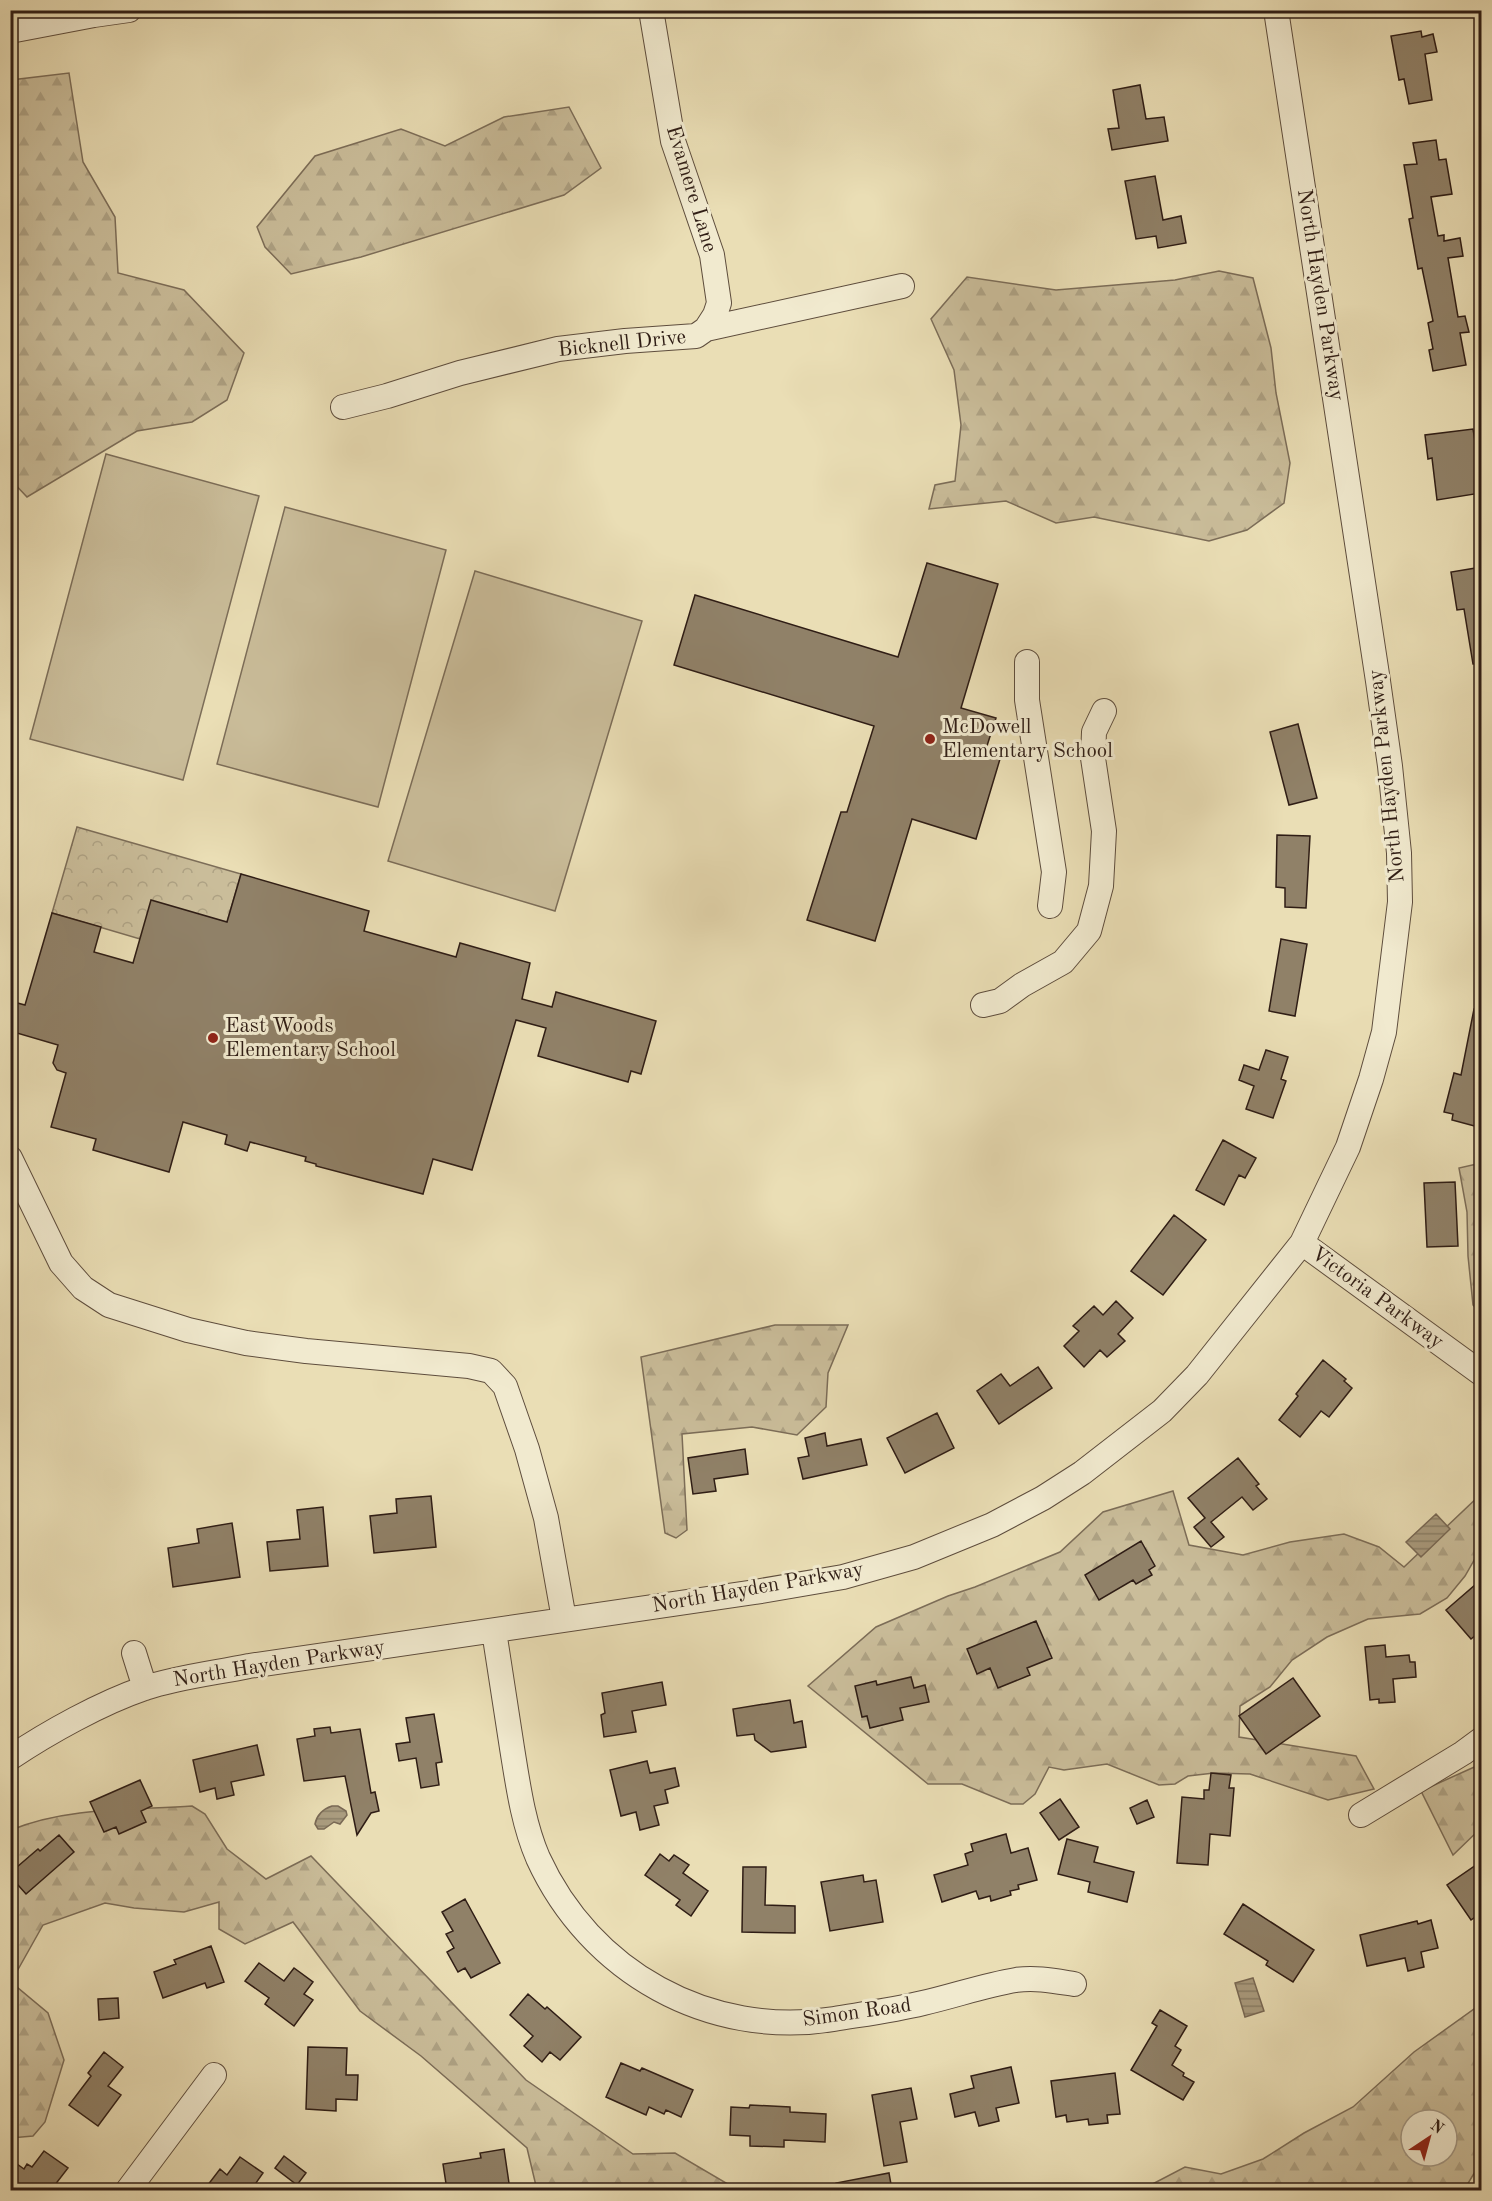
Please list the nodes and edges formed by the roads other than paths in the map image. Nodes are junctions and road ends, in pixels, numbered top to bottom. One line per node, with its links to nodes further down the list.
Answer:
1 (129, 10): 4 (street)
2 (651, 10): 7 (street, Evamere Lane)
3 (1276, 10): 14 (street, North Hayden Parkway)
4 (92, 13): 5 (street)
5 (10, 31)
6 (902, 286): 7 (street, Bicknell Drive)
7 (706, 329): 8 (street, Bicknell Drive)
8 (343, 407)
9 (1027, 662): 11 (street)
10 (1104, 711): 12 (street)
11 (1050, 906)
12 (983, 1005)
13 (10, 1158): 16 (street)
14 (1302, 1243): 15 (street, Victoria Parkway); 16 (street, North Hayden Parkway)
15 (1482, 1374)
16 (564, 1619): 17 (street, North Hayden Parkway)
17 (494, 1631): 19 (street, North Hayden Parkway); 23 (street, Simon Road)
18 (134, 1653): 19 (street)
19 (145, 1688): 21 (street, North Hayden Parkway)
20 (1482, 1739): 22 (street)
21 (10, 1758)
22 (1361, 1815)
23 (1074, 1984)
24 (214, 2075): 25 (street)
25 (128, 2190)

